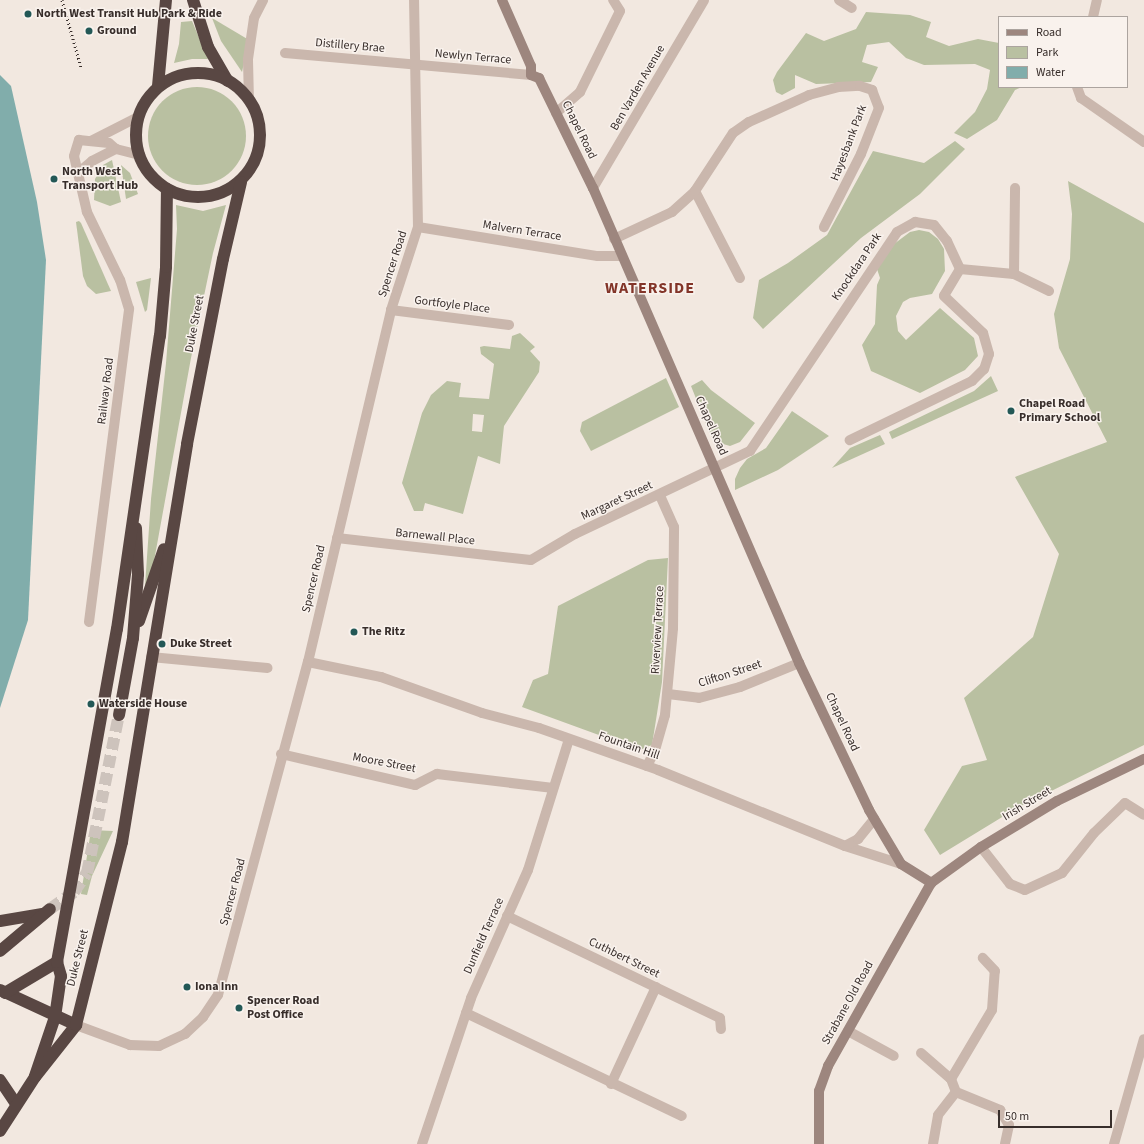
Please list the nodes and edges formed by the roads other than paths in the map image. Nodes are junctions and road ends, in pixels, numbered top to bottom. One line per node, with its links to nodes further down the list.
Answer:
1 (166, 0): 16 (highway)
2 (193, 0): 15 (highway)
3 (263, 0): 18 (street)
4 (414, 0): 13 (street, Spencer Road)
5 (502, 0): 14 (main road, Chapel Road)
6 (614, 0): 19 (street)
7 (704, 0): 27 (street, Ben Varden Avenue)
8 (839, 0): 10 (street)
9 (1097, 0): 11 (street)
10 (852, 8)
11 (1093, 16)
12 (285, 53): 13 (street, Distillery Brae)
13 (413, 65): 14 (street, Newlyn Terrace); 31 (street, Spencer Road)
14 (531, 74): 19 (main road, Chapel Road)
15 (228, 81): 16 (highway); 18 (highway)
16 (158, 86): 20 (highway)
17 (1078, 88): 22 (street)
18 (249, 101): 26 (highway)
19 (556, 113): 27 (main road, Chapel Road)
20 (138, 117): 21 (street); 24 (highway)
21 (92, 141): 23 (street, Railway Road); 25 (street, Railway Road)
22 (1144, 142)
23 (116, 149): 24 (street, Railway Road); 25 (street)
24 (140, 154): 29 (highway)
25 (79, 172): 48 (street, Railway Road)
26 (241, 182): 29 (highway); 45 (highway, Duke Street)
27 (593, 188): 33 (main road, Chapel Road)
28 (1015, 188): 36 (street)
29 (167, 189): 44 (highway, Duke Street)
30 (695, 191): 32 (street, Hayesbank Park); 33 (street, Hayesbank Park); 37 (street)
31 (418, 227): 34 (street, Malvern Terrace); 39 (street, Spencer Road)
32 (824, 227)
33 (614, 238): 34 (main road, Chapel Road)
34 (622, 256): 42 (main road, Chapel Road)
35 (960, 269): 36 (street); 41 (street); 42 (street, Knockdara Park)
36 (1014, 274): 38 (street)
37 (740, 278)
38 (1049, 291)
39 (391, 310): 40 (street, Gortfoyle Place); 46 (street, Spencer Road)
40 (508, 325)
41 (850, 440)
42 (715, 468): 43 (street, Margaret Street); 52 (main road, Chapel Road)
43 (660, 495): 47 (street, Margaret Street); 54 (street, Riverview Terrace)
44 (135, 499): 49 (highway, Duke Street); 71 (highway, Duke Street)
45 (174, 520): 49 (highway, Duke Street); 50 (highway, Duke Street)
46 (337, 538): 47 (street, Barnewall Place); 51 (street, Spencer Road)
47 (531, 560)
48 (89, 622)
49 (133, 638): 55 (highway, Duke Street)
50 (151, 657): 53 (street); 76 (highway, Duke Street)
51 (308, 662): 56 (street, Fountain Hill); 57 (street, Spencer Road)
52 (799, 663): 54 (street, Clifton Street); 62 (main road, Chapel Road)
53 (267, 668)
54 (668, 694): 59 (street, Riverview Terrace)
55 (119, 715)
56 (568, 739): 59 (street, Fountain Hill); 60 (street, Dunfield Terrace)
57 (281, 754): 60 (street, Moore Street); 76 (street, Spencer Road)
58 (1144, 759): 64 (main road, Irish Street)
59 (646, 766): 63 (street, Fountain Hill)
60 (553, 788): 67 (street, Dunfield Terrace)
61 (1144, 815): 64 (street)
62 (874, 819): 63 (street); 65 (main road, Chapel Road)
63 (846, 846): 65 (street, Fountain Hill)
64 (981, 847): 66 (main road, Irish Street)
65 (901, 864): 66 (main road, Fountain Hill)
66 (931, 883): 78 (main road, Strabane Old Road)
67 (507, 916): 72 (street, Cuthbert Street); 74 (street, Dunfield Terrace)
68 (0, 921): 69 (highway)
69 (0, 951)
70 (983, 958): 83 (street)
71 (57, 962): 73 (highway); 75 (highway, Duke Street)
72 (656, 987): 77 (street, Cuthbert Street); 85 (street)
73 (2, 992): 75 (highway)
74 (466, 1013): 85 (street); 90 (street, Dunfield Terrace)
75 (55, 1017): 76 (highway); 82 (highway, Duke Street)
76 (76, 1025): 82 (highway)
77 (721, 1029)
78 (848, 1031): 81 (street); 91 (main road, Strabane Old Road)
79 (1144, 1038): 94 (street)
80 (921, 1053): 83 (street)
81 (894, 1056)
82 (35, 1077): 87 (highway)
83 (951, 1079): 86 (street)
84 (0, 1080): 87 (highway)
85 (611, 1084): 88 (street)
86 (956, 1092): 92 (street); 93 (street)
87 (16, 1104): 89 (highway)
88 (682, 1116)
89 (0, 1131)
90 (422, 1144)
91 (819, 1144)
92 (933, 1144)
93 (1005, 1144)
94 (1114, 1144)

